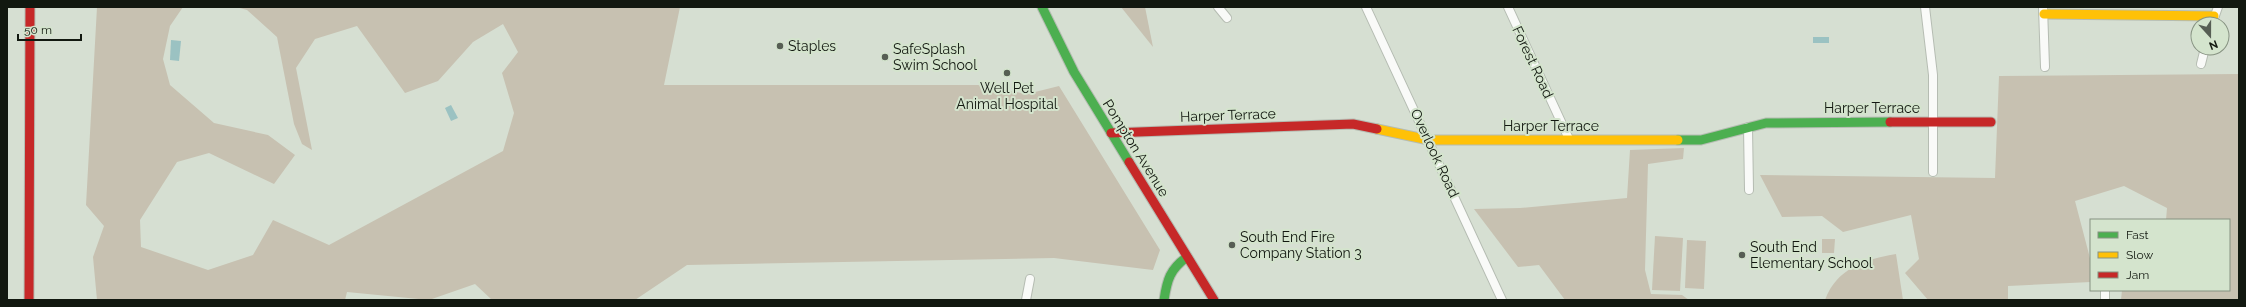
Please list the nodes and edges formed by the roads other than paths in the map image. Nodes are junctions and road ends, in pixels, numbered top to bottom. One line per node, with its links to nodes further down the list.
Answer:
1 (30, 7): 23 (street)
2 (1042, 7): 16 (street, Pompton Avenue)
3 (1218, 7): 8 (street)
4 (1366, 7): 18 (street, Overlook Road)
5 (1508, 7): 17 (street, Forest Road)
6 (1925, 7): 13 (street)
7 (2044, 10): 9 (street); 12 (street)
8 (1227, 18)
9 (2190, 19)
10 (2203, 56): 11 (street)
11 (2201, 64)
12 (2044, 67)
13 (1933, 122): 14 (street, Harper Terrace); 15 (street, Harper Terrace); 19 (street)
14 (1990, 122)
15 (1748, 126): 17 (street, Harper Terrace); 20 (street)
16 (1111, 133): 18 (street, Harper Terrace); 21 (street, Pompton Avenue)
17 (1569, 139): 18 (street, Harper Terrace)
18 (1429, 140): 27 (street, Overlook Road)
19 (1933, 172)
20 (1749, 190)
21 (1187, 257): 25 (street); 26 (street, Pompton Avenue)
22 (1030, 279): 24 (street)
23 (29, 300)
24 (1026, 300)
25 (1164, 300)
26 (1214, 300)
27 (1502, 300)

